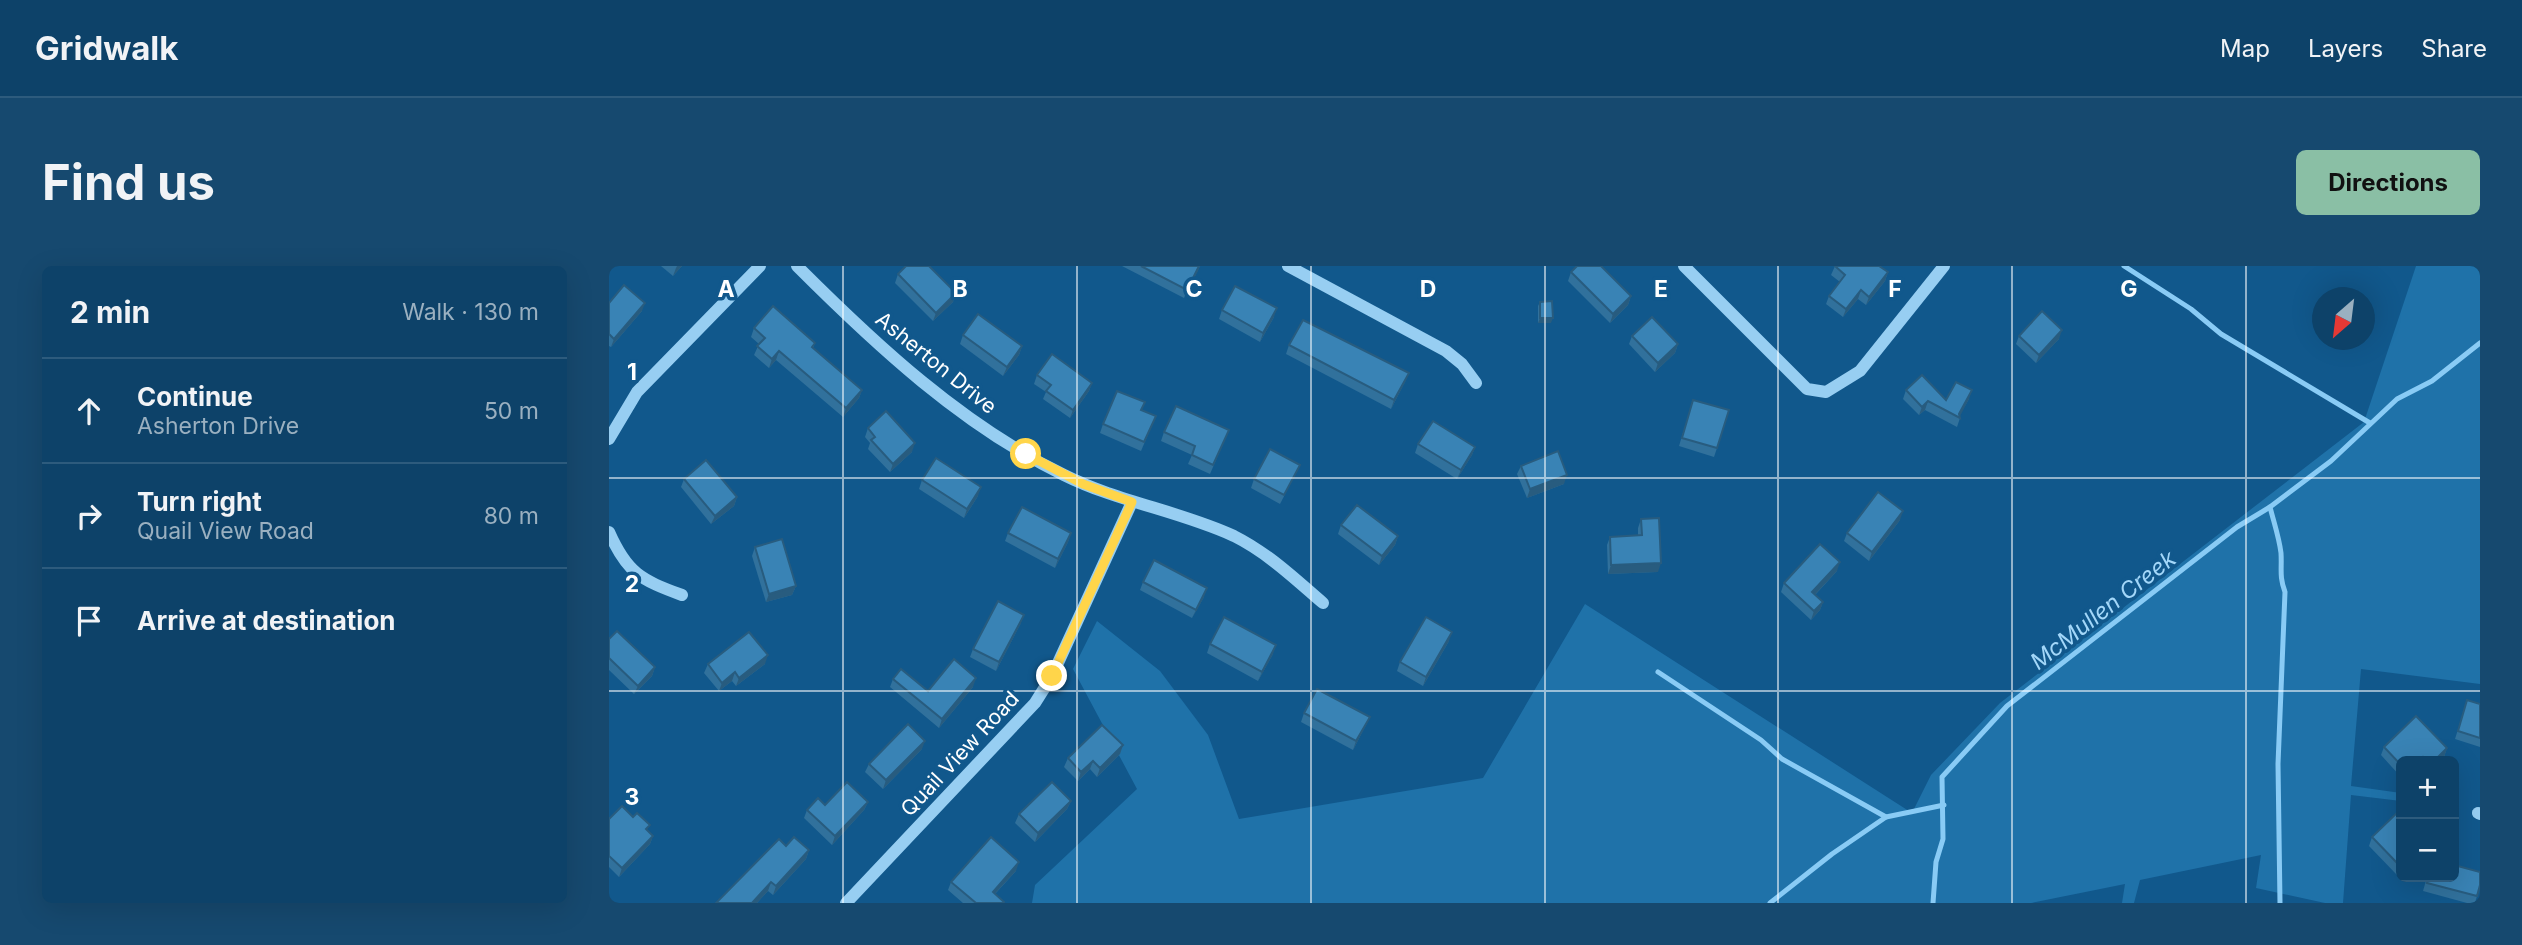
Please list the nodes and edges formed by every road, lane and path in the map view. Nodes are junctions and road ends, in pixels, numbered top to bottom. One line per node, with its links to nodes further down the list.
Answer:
1 (760, 266): 7 (street)
2 (797, 266): 8 (street, Asherton Drive)
3 (1288, 266): 6 (street)
4 (1684, 266): 5 (street)
5 (1944, 266)
6 (1476, 383)
7 (609, 439)
8 (1132, 502): 11 (street, Asherton Drive); 12 (street, Quail View Road)
9 (609, 532): 10 (street)
10 (682, 595)
11 (1323, 603)
12 (846, 903)

